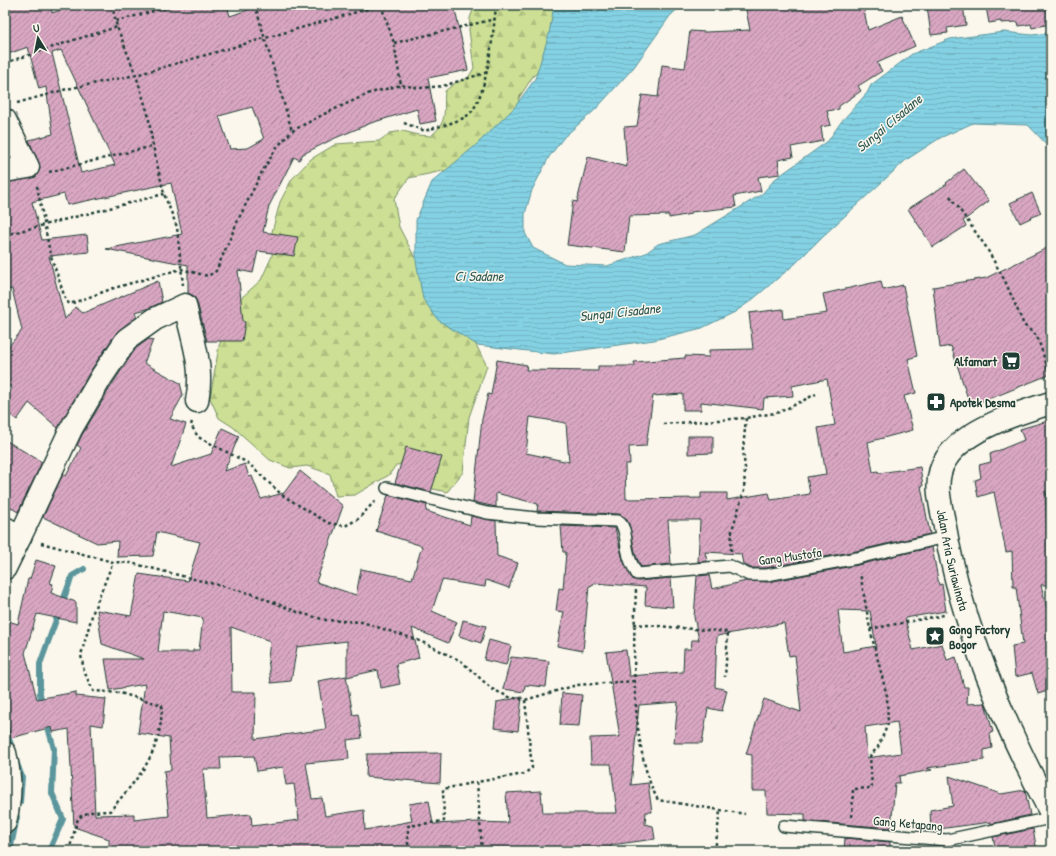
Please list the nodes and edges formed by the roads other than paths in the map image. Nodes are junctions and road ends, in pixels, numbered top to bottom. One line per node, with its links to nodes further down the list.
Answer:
1 (8, 112): 2 (street)
2 (5, 171)
3 (197, 401): 6 (street)
4 (1051, 403): 7 (street, Jalan Aria Suriawinata)
5 (387, 488): 7 (lane, Gang Mustofa)
6 (12, 533): 8 (street)
7 (946, 537): 10 (street, Jalan Aria Suriawinata)
8 (5, 568)
9 (5, 753): 12 (street)
10 (1051, 813)
11 (1051, 818): 13 (lane, Gang Ketapang)
12 (5, 822)
13 (784, 826)

